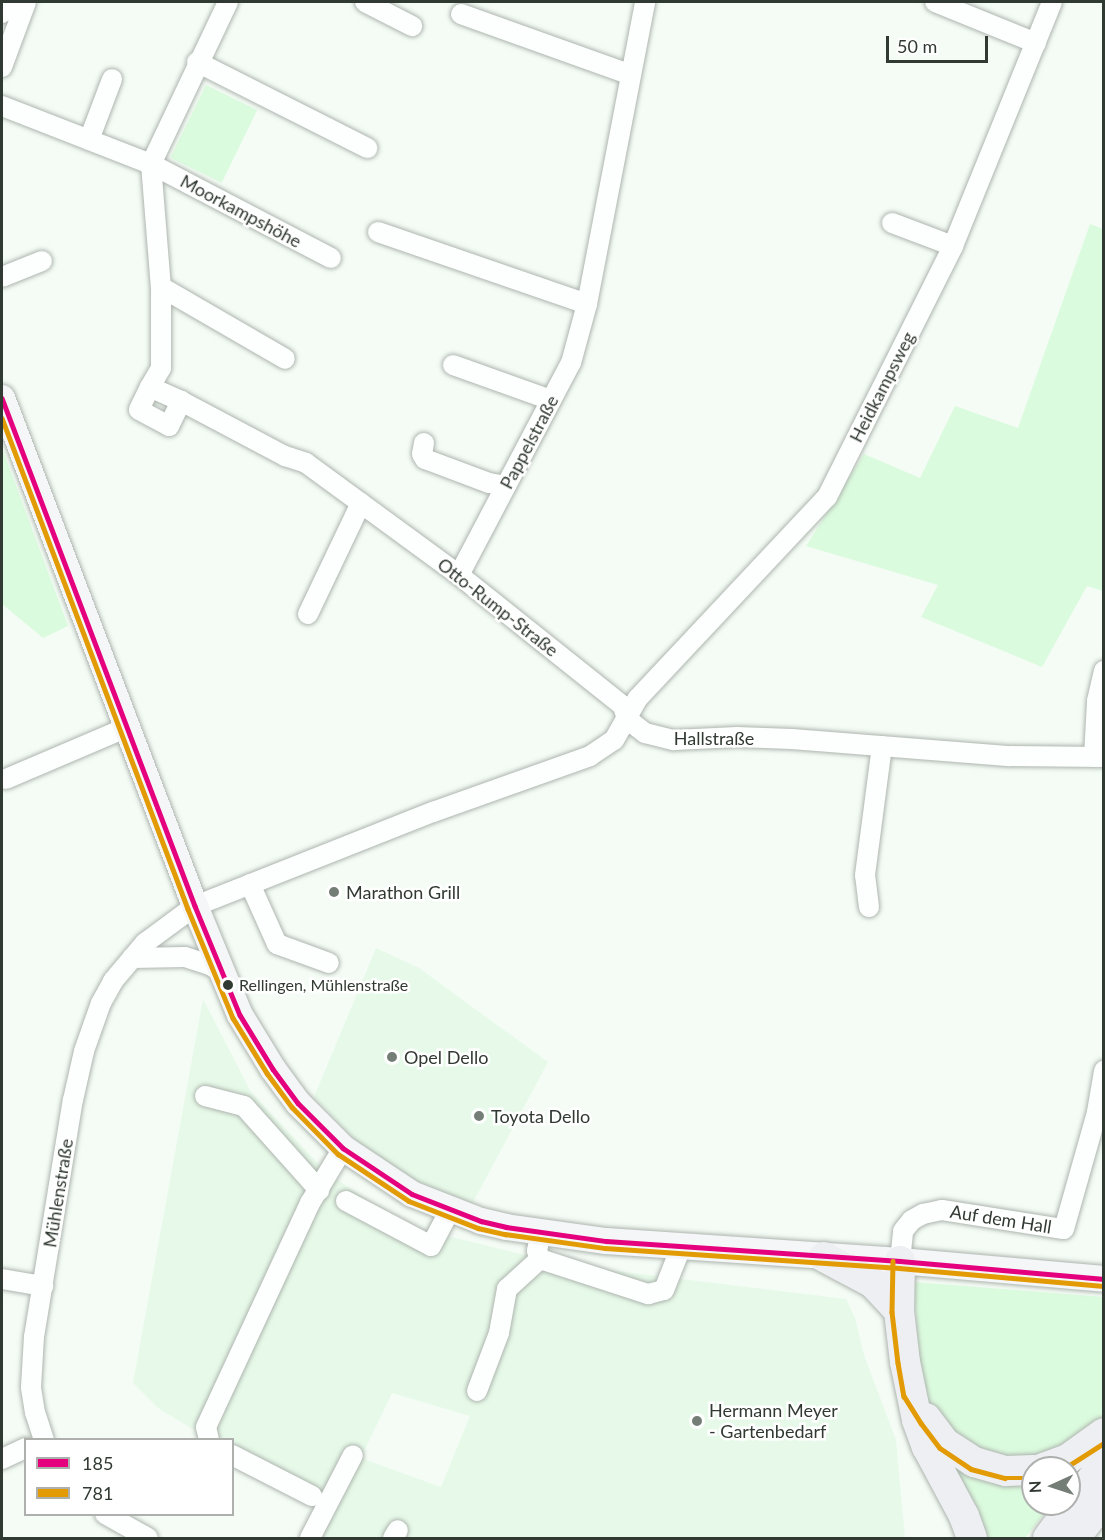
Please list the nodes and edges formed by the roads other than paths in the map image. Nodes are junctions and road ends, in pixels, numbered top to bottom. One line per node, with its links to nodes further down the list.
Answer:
1 (6, 2): 8 (street)
2 (26, 2): 13 (street)
3 (228, 2): 12 (street, Moorkampshöhe)
4 (365, 2): 10 (street)
5 (645, 2): 14 (street, Pappelstraße)
6 (935, 2): 11 (street)
7 (1052, 2): 11 (street, Heidkampsweg)
8 (2, 13)
9 (461, 14): 14 (street)
10 (412, 26)
11 (1036, 42): 22 (street, Heidkampsweg)
12 (197, 62): 18 (street); 19 (street, Moorkampshöhe)
13 (2, 67)
14 (629, 74): 27 (street, Pappelstraße)
15 (112, 79): 17 (street)
16 (2, 106): 17 (street, Moorkampshöhe)
17 (89, 140): 19 (street, Moorkampshöhe)
18 (367, 148)
19 (151, 164): 23 (street, Moorkampshöhe); 26 (street, Moorkampshöhe)
20 (892, 223): 22 (street)
21 (378, 232): 27 (street)
22 (953, 246): 40 (street, Heidkampsweg)
23 (331, 258)
24 (42, 261): 25 (street)
25 (2, 277)
26 (161, 287): 28 (street); 30 (street, Moorkampshöhe)
27 (587, 304): 33 (street, Pappelstraße)
28 (285, 359)
29 (453, 365): 33 (street)
30 (150, 387): 32 (street); 32 (street, Moorkampshöhe)
31 (2, 398): 41 (main road)
32 (181, 400): 36 (street, Otto-Rump-Straße)
33 (551, 400): 35 (street, Pappelstraße)
34 (424, 443): 35 (street)
35 (506, 486): 37 (street, Pappelstraße)
36 (361, 502): 37 (street, Otto-Rump-Straße); 38 (street)
37 (459, 575): 40 (street, Otto-Rump-Straße)
38 (308, 614)
39 (1104, 671): 43 (street)
40 (627, 719): 42 (street, Hallstraße); 45 (street)
41 (128, 727): 44 (street); 46 (main road)
42 (882, 746): 43 (street, Hallstraße); 47 (street)
43 (1099, 757)
44 (6, 779)
45 (249, 884): 46 (street); 49 (street)
46 (195, 906): 48 (street, Mühlenstraße); 50 (main road)
47 (869, 907)
48 (132, 958): 50 (street); 64 (street, Mühlenstraße)
49 (329, 963)
50 (221, 972): 53 (main road)
51 (1104, 1071): 61 (street, Auf dem Hall)
52 (205, 1096): 54 (street)
53 (342, 1148): 54 (street); 56 (main road)
54 (319, 1190): 70 (street)
55 (346, 1201): 56 (street)
56 (450, 1210): 57 (main road)
57 (541, 1233): 58 (main road); 60 (street)
58 (681, 1247): 59 (main road); 60 (street)
59 (824, 1257): 61 (main road); 65 (highway)
60 (540, 1259): 66 (street)
61 (900, 1261): 62 (main road); 65 (highway)
62 (1104, 1278)
63 (2, 1279): 64 (street)
64 (43, 1286): 69 (street, Mühlenstraße)
65 (899, 1311): 67 (highway)
66 (477, 1391)
67 (911, 1393): 77 (highway); 83 (highway)
68 (1104, 1433): 74 (highway)
69 (43, 1438)
70 (208, 1438)
71 (24, 1449): 75 (street)
72 (353, 1455): 82 (street)
73 (234, 1456): 78 (street)
74 (1072, 1456)
75 (2, 1460)
76 (1104, 1464): 84 (highway)
77 (1021, 1470)
78 (312, 1496)
79 (1104, 1500): 85 (highway)
80 (107, 1516): 81 (street)
81 (148, 1539)
82 (310, 1539)
83 (972, 1539)
84 (1048, 1539)
85 (1075, 1539)

